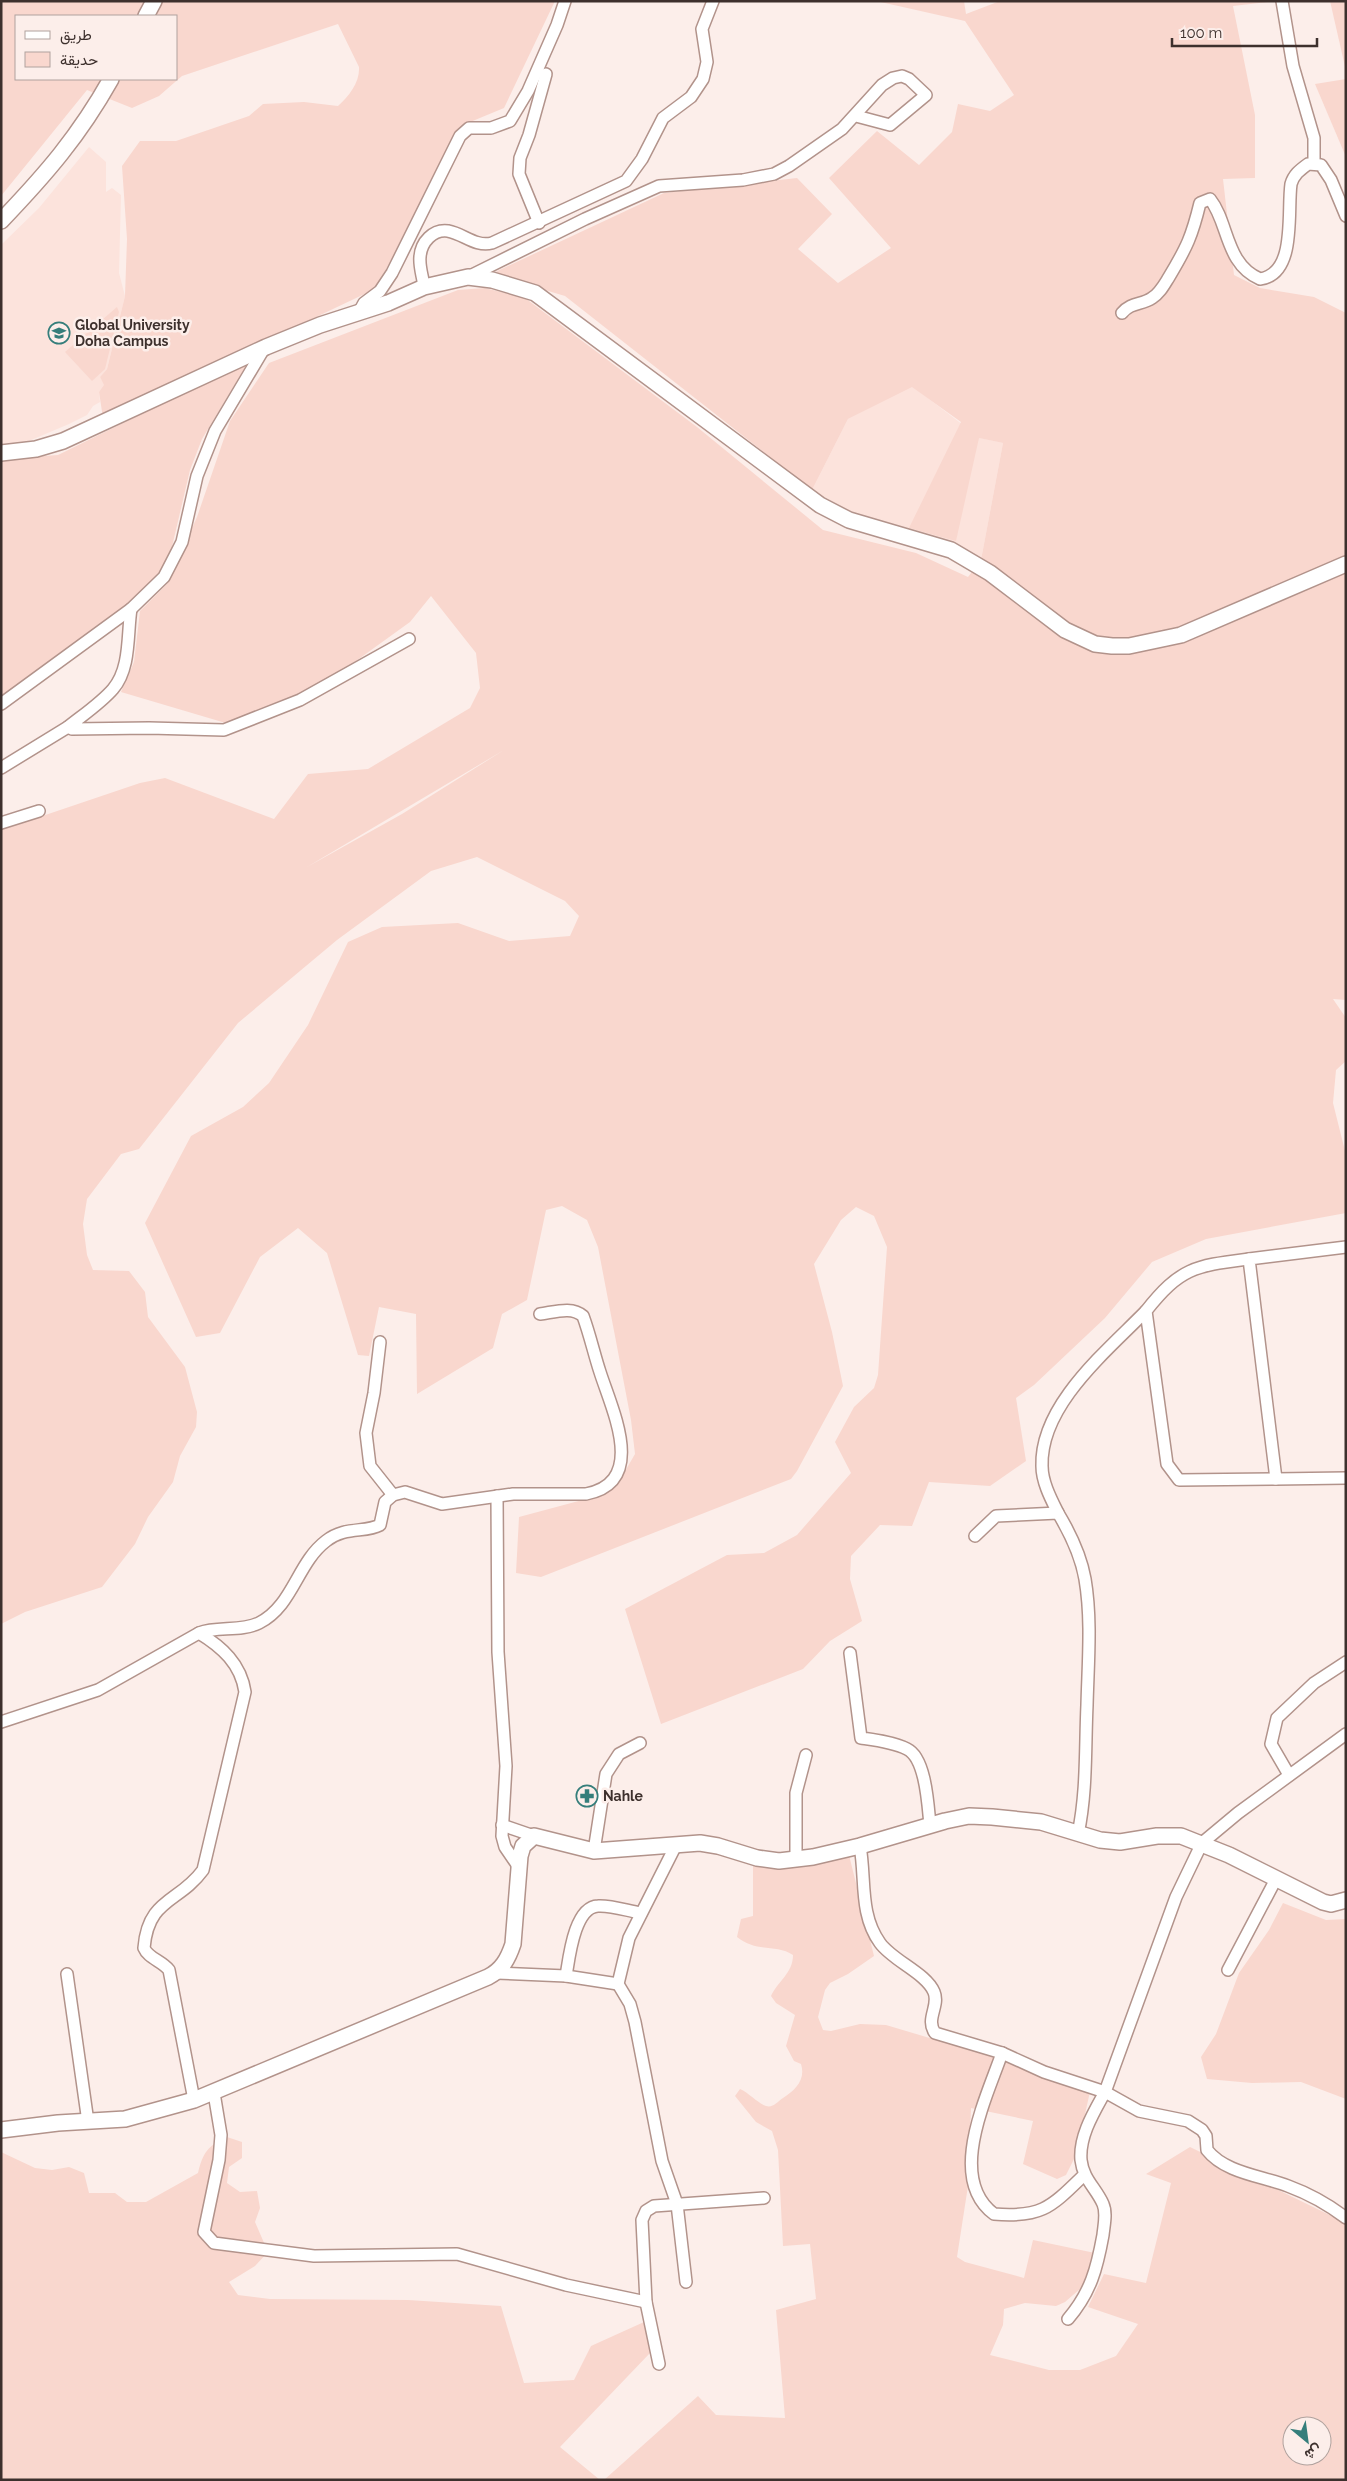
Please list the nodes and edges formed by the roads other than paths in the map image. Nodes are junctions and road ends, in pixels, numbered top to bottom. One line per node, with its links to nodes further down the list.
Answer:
1 (154, 1): 5 (street)
2 (565, 1): 16 (street)
3 (713, 1): 12 (street)
4 (1282, 1): 9 (street)
5 (147, 15)
6 (546, 74): 12 (street)
7 (110, 80): 11 (street)
8 (856, 116): 8 (street); 13 (street)
9 (1314, 163): 10 (street); 15 (street)
10 (1346, 216)
11 (1, 221)
12 (539, 223): 14 (street)
13 (468, 277): 14 (street); 19 (street)
14 (424, 287): 16 (street)
15 (1122, 313)
16 (358, 314): 17 (street)
17 (266, 347): 18 (street); 20 (street)
18 (1, 453)
19 (1346, 564)
20 (131, 609): 22 (street); 23 (street)
21 (409, 639): 23 (street)
22 (1, 704)
23 (68, 727): 24 (street)
24 (1, 768)
25 (39, 811): 26 (street)
26 (1, 822)
27 (1346, 1247): 28 (street)
28 (1249, 1259): 29 (street); 33 (street)
29 (1146, 1312): 33 (street); 36 (street)
30 (540, 1314): 35 (street)
31 (380, 1342): 34 (street)
32 (1346, 1478): 33 (street)
33 (1276, 1479)
34 (393, 1495): 35 (street); 38 (street)
35 (497, 1496): 46 (street)
36 (1058, 1512): 37 (street); 48 (street)
37 (975, 1536)
38 (198, 1633): 41 (street); 67 (street)
39 (850, 1653): 47 (street)
40 (1346, 1662): 45 (street)
41 (1, 1722)
42 (1346, 1734): 45 (street)
43 (640, 1743): 53 (street)
44 (806, 1756): 54 (street)
45 (1289, 1774): 50 (street)
46 (502, 1825): 49 (street); 55 (street)
47 (930, 1825): 48 (street); 52 (street)
48 (1078, 1834): 50 (street)
49 (534, 1836): 53 (street); 55 (street)
50 (1202, 1843): 56 (street); 66 (street)
51 (676, 1846): 53 (street); 54 (street); 58 (street)
52 (860, 1846): 54 (street); 64 (street)
53 (594, 1851)
54 (796, 1859)
55 (518, 1866): 60 (street)
56 (1276, 1879): 57 (street); 59 (street)
57 (1346, 1900)
58 (641, 1913): 62 (street); 63 (street)
59 (1228, 1970)
60 (497, 1973): 62 (street); 65 (street)
61 (67, 1974): 68 (street)
62 (566, 1976): 63 (street)
63 (618, 1984): 72 (street)
64 (1002, 2053): 66 (street); 70 (street)
65 (214, 2092): 67 (street); 75 (street)
66 (1105, 2092): 70 (street); 73 (street)
67 (194, 2100): 68 (street)
68 (88, 2122): 69 (street)
69 (1, 2130)
70 (1084, 2175): 76 (street)
71 (764, 2198): 72 (street)
72 (677, 2204): 74 (street); 75 (street)
73 (1346, 2218)
74 (686, 2282)
75 (646, 2302): 77 (street)
76 (1068, 2318)
77 (659, 2364)

